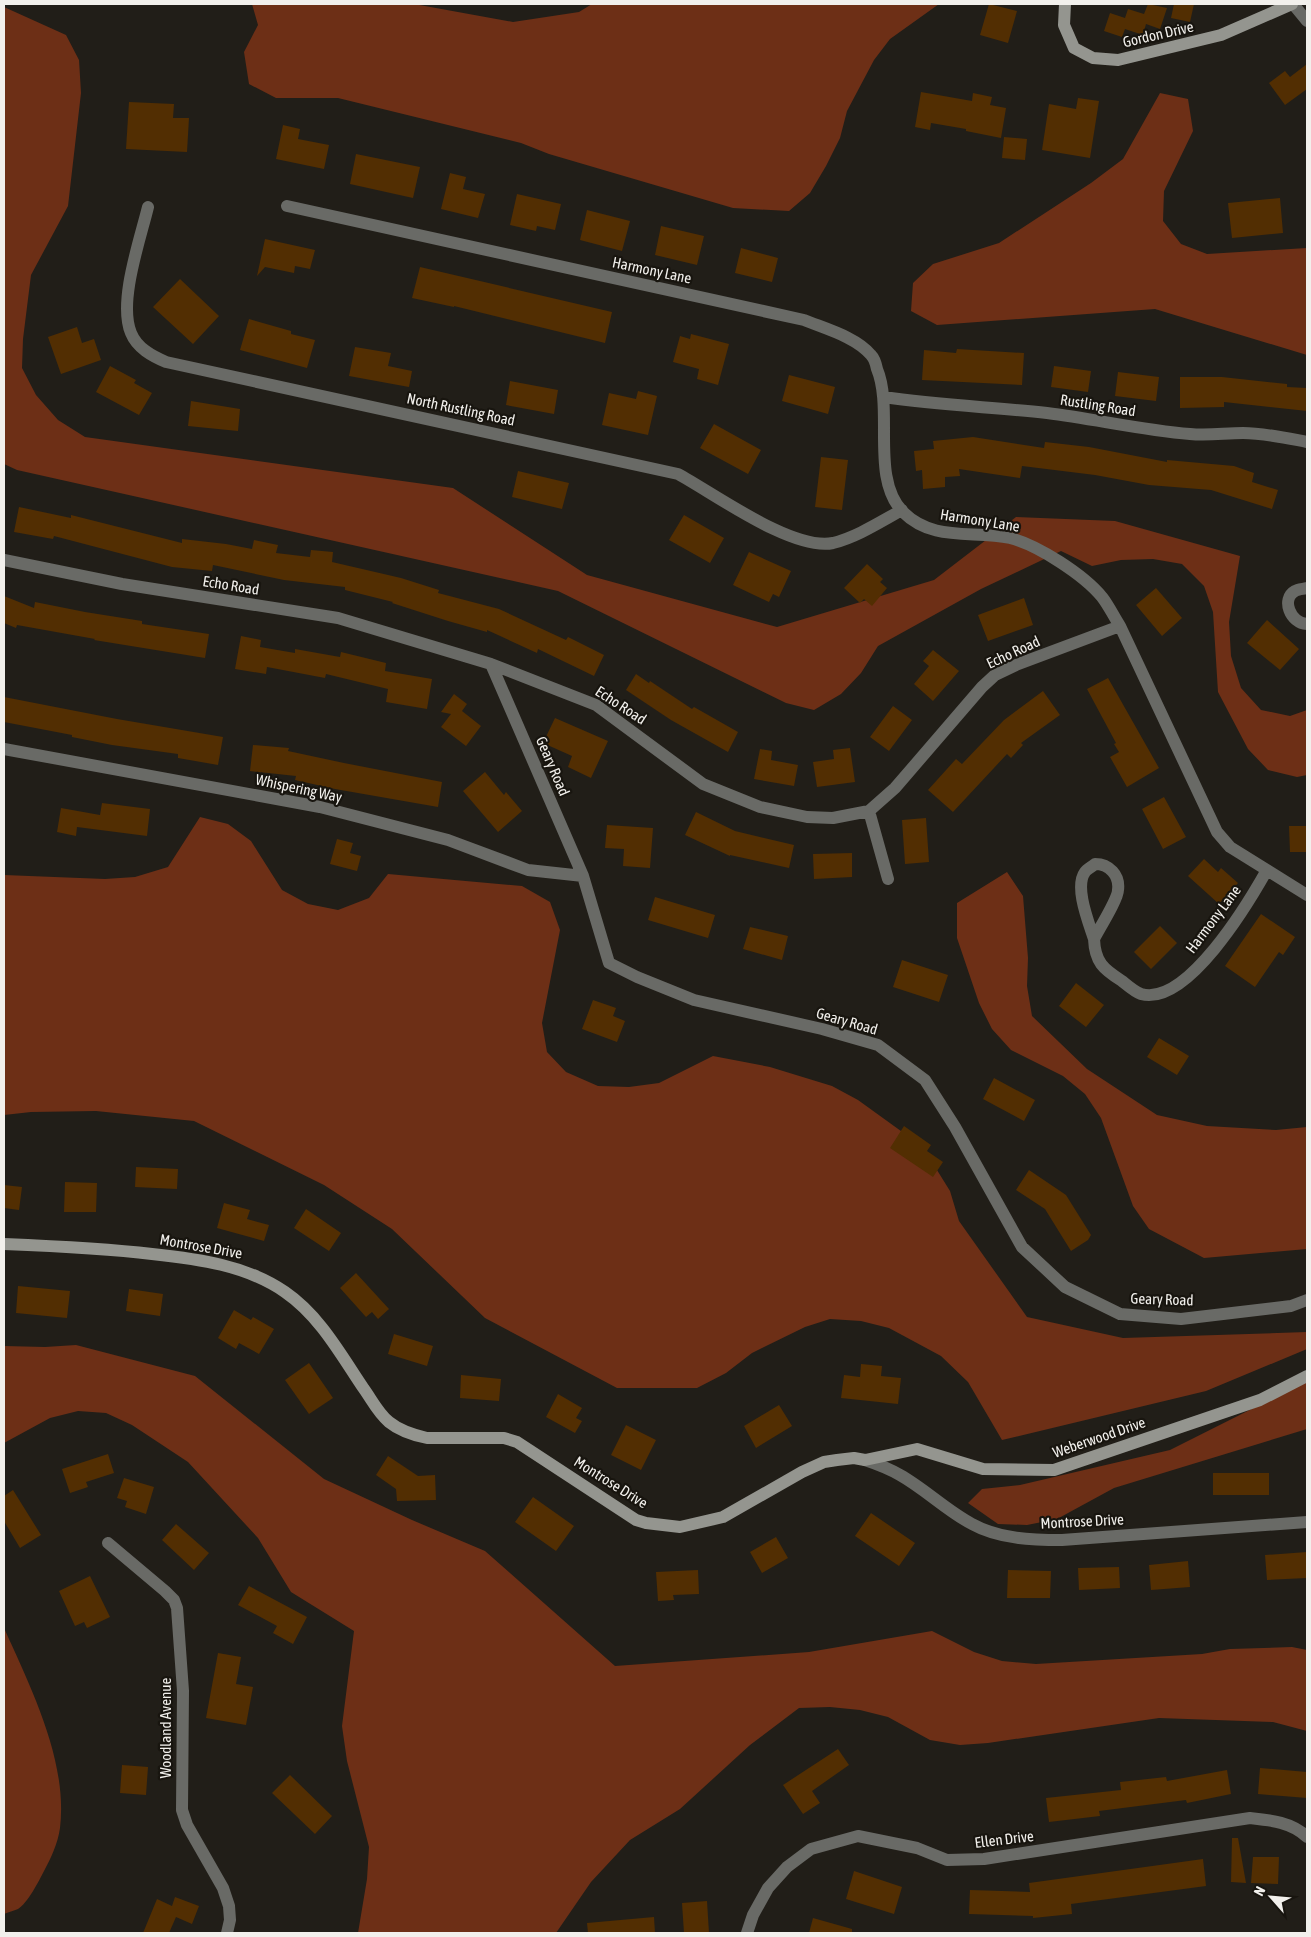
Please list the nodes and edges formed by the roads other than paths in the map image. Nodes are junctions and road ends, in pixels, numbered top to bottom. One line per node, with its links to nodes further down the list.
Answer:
1 (1065, 4): 2 (street, Gordon Drive)
2 (1293, 4): 3 (street)
3 (1307, 21)
4 (287, 206): 6 (street, Harmony Lane)
5 (148, 207): 8 (street, North Rustling Road)
6 (884, 397): 7 (street, Rustling Road); 8 (street, Harmony Lane)
7 (1307, 442)
8 (902, 510): 12 (street, Harmony Lane)
9 (4, 560): 13 (street, Echo Road)
10 (1307, 588): 11 (street)
11 (1307, 624)
12 (1120, 626): 15 (street, Echo Road); 16 (street, Harmony Lane)
13 (491, 664): 15 (street, Echo Road); 17 (street, Geary Road)
14 (4, 749): 17 (street, Whispering Way)
15 (869, 811): 18 (street)
16 (1267, 870): 19 (street); 20 (street, Harmony Lane)
17 (583, 876): 22 (street, Geary Road)
18 (888, 879)
19 (1307, 895)
20 (1094, 939): 20 (street, Harmony Lane)
21 (4, 1244): 24 (street, Montrose Drive)
22 (1307, 1300)
23 (1307, 1376): 24 (street, Weberwood Drive)
24 (865, 1460): 25 (street, Montrose Drive)
25 (1307, 1522)
26 (108, 1542): 28 (street, Woodland Avenue)
27 (1307, 1837): 29 (street, Ellen Drive)
28 (227, 1933)
29 (747, 1933)

